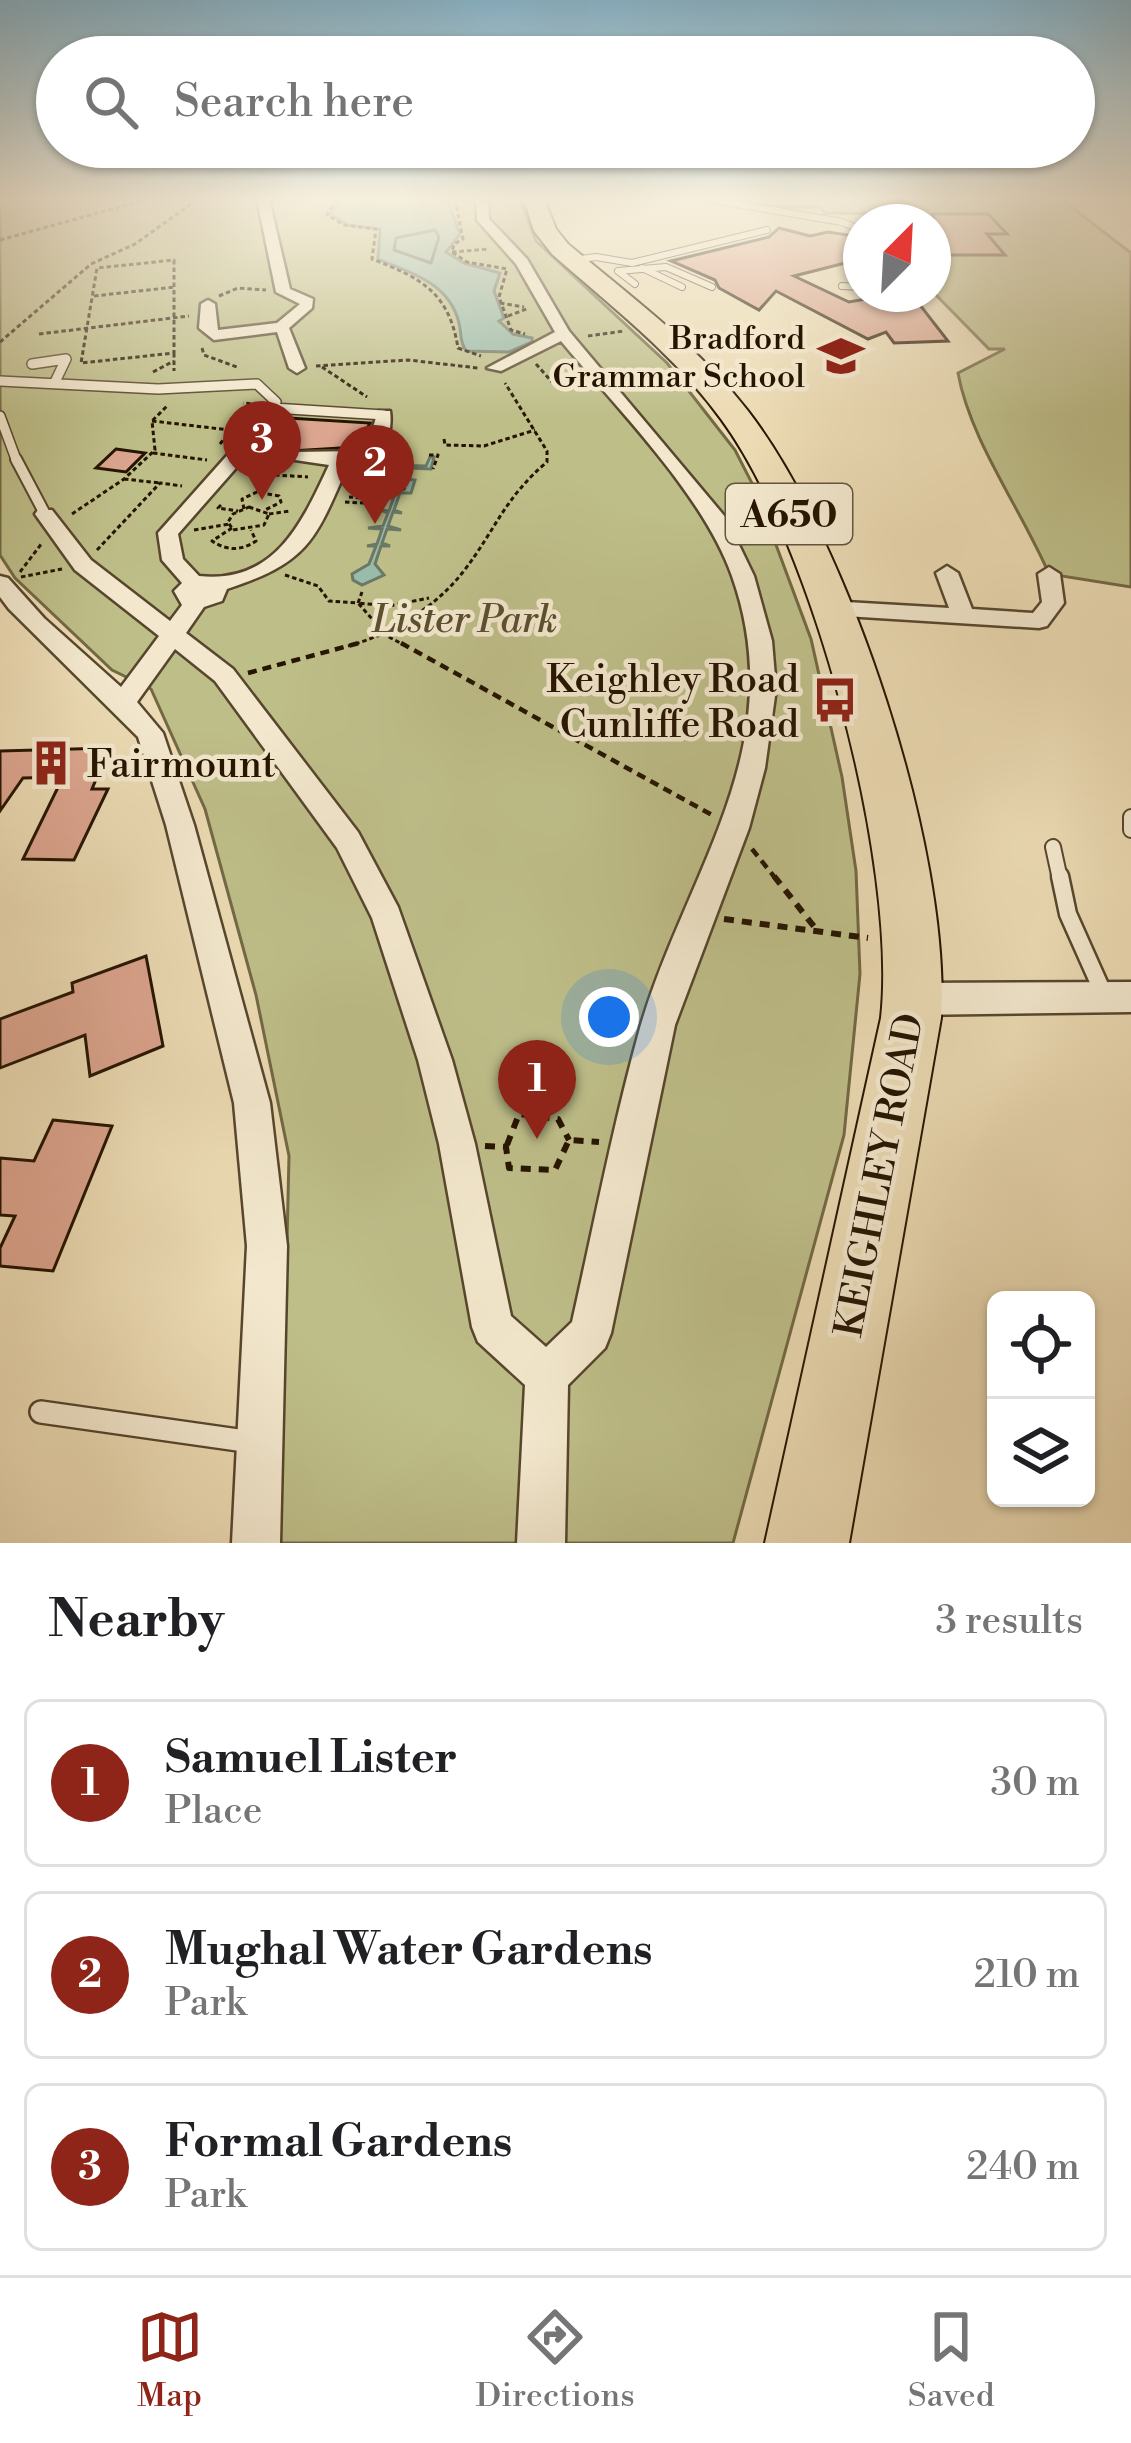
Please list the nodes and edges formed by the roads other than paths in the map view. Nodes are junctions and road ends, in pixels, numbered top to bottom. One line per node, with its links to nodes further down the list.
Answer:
1 (278, 271): 11 (street)
2 (527, 271): 12 (street)
3 (585, 271): 30 (highway, KEIGHLEY ROAD / A650)
4 (618, 271): 7 (lane)
5 (649, 271): 8 (lane)
6 (682, 271): 9 (lane)
7 (634, 284)
8 (682, 287)
9 (712, 287)
10 (208, 304): 11 (street)
11 (280, 327): 14 (street)
12 (560, 338): 15 (street); 39 (street)
13 (32, 364): 17 (lane)
14 (297, 368)
15 (495, 368)
16 (0, 381): 17 (lane)
17 (56, 382): 18 (lane)
18 (158, 388): 19 (lane); 20 (lane)
19 (166, 403)
20 (384, 415): 24 (street)
21 (0, 416): 25 (lane)
22 (302, 456): 24 (street)
23 (281, 460): 28 (street)
24 (339, 479): 28 (street)
25 (49, 521): 32 (street)
26 (947, 573): 31 (street)
27 (1049, 574): 31 (street)
28 (202, 590): 32 (street)
29 (3, 592): 33 (street)
30 (829, 608): 31 (street); 38 (highway, KEIGHLEY ROAD / A650)
31 (964, 619)
32 (173, 636): 33 (street); 39 (street)
33 (124, 701): 41 (street)
34 (1131, 818): 35 (lane)
35 (1131, 830)
36 (1053, 847): 37 (lane)
37 (1118, 997): 38 (street)
38 (913, 999): 44 (highway, KEIGHLEY ROAD / A650)
39 (547, 1376): 43 (street)
40 (41, 1412): 41 (lane)
41 (263, 1444): 42 (street)
42 (256, 1543)
43 (541, 1543)
44 (807, 1543)

